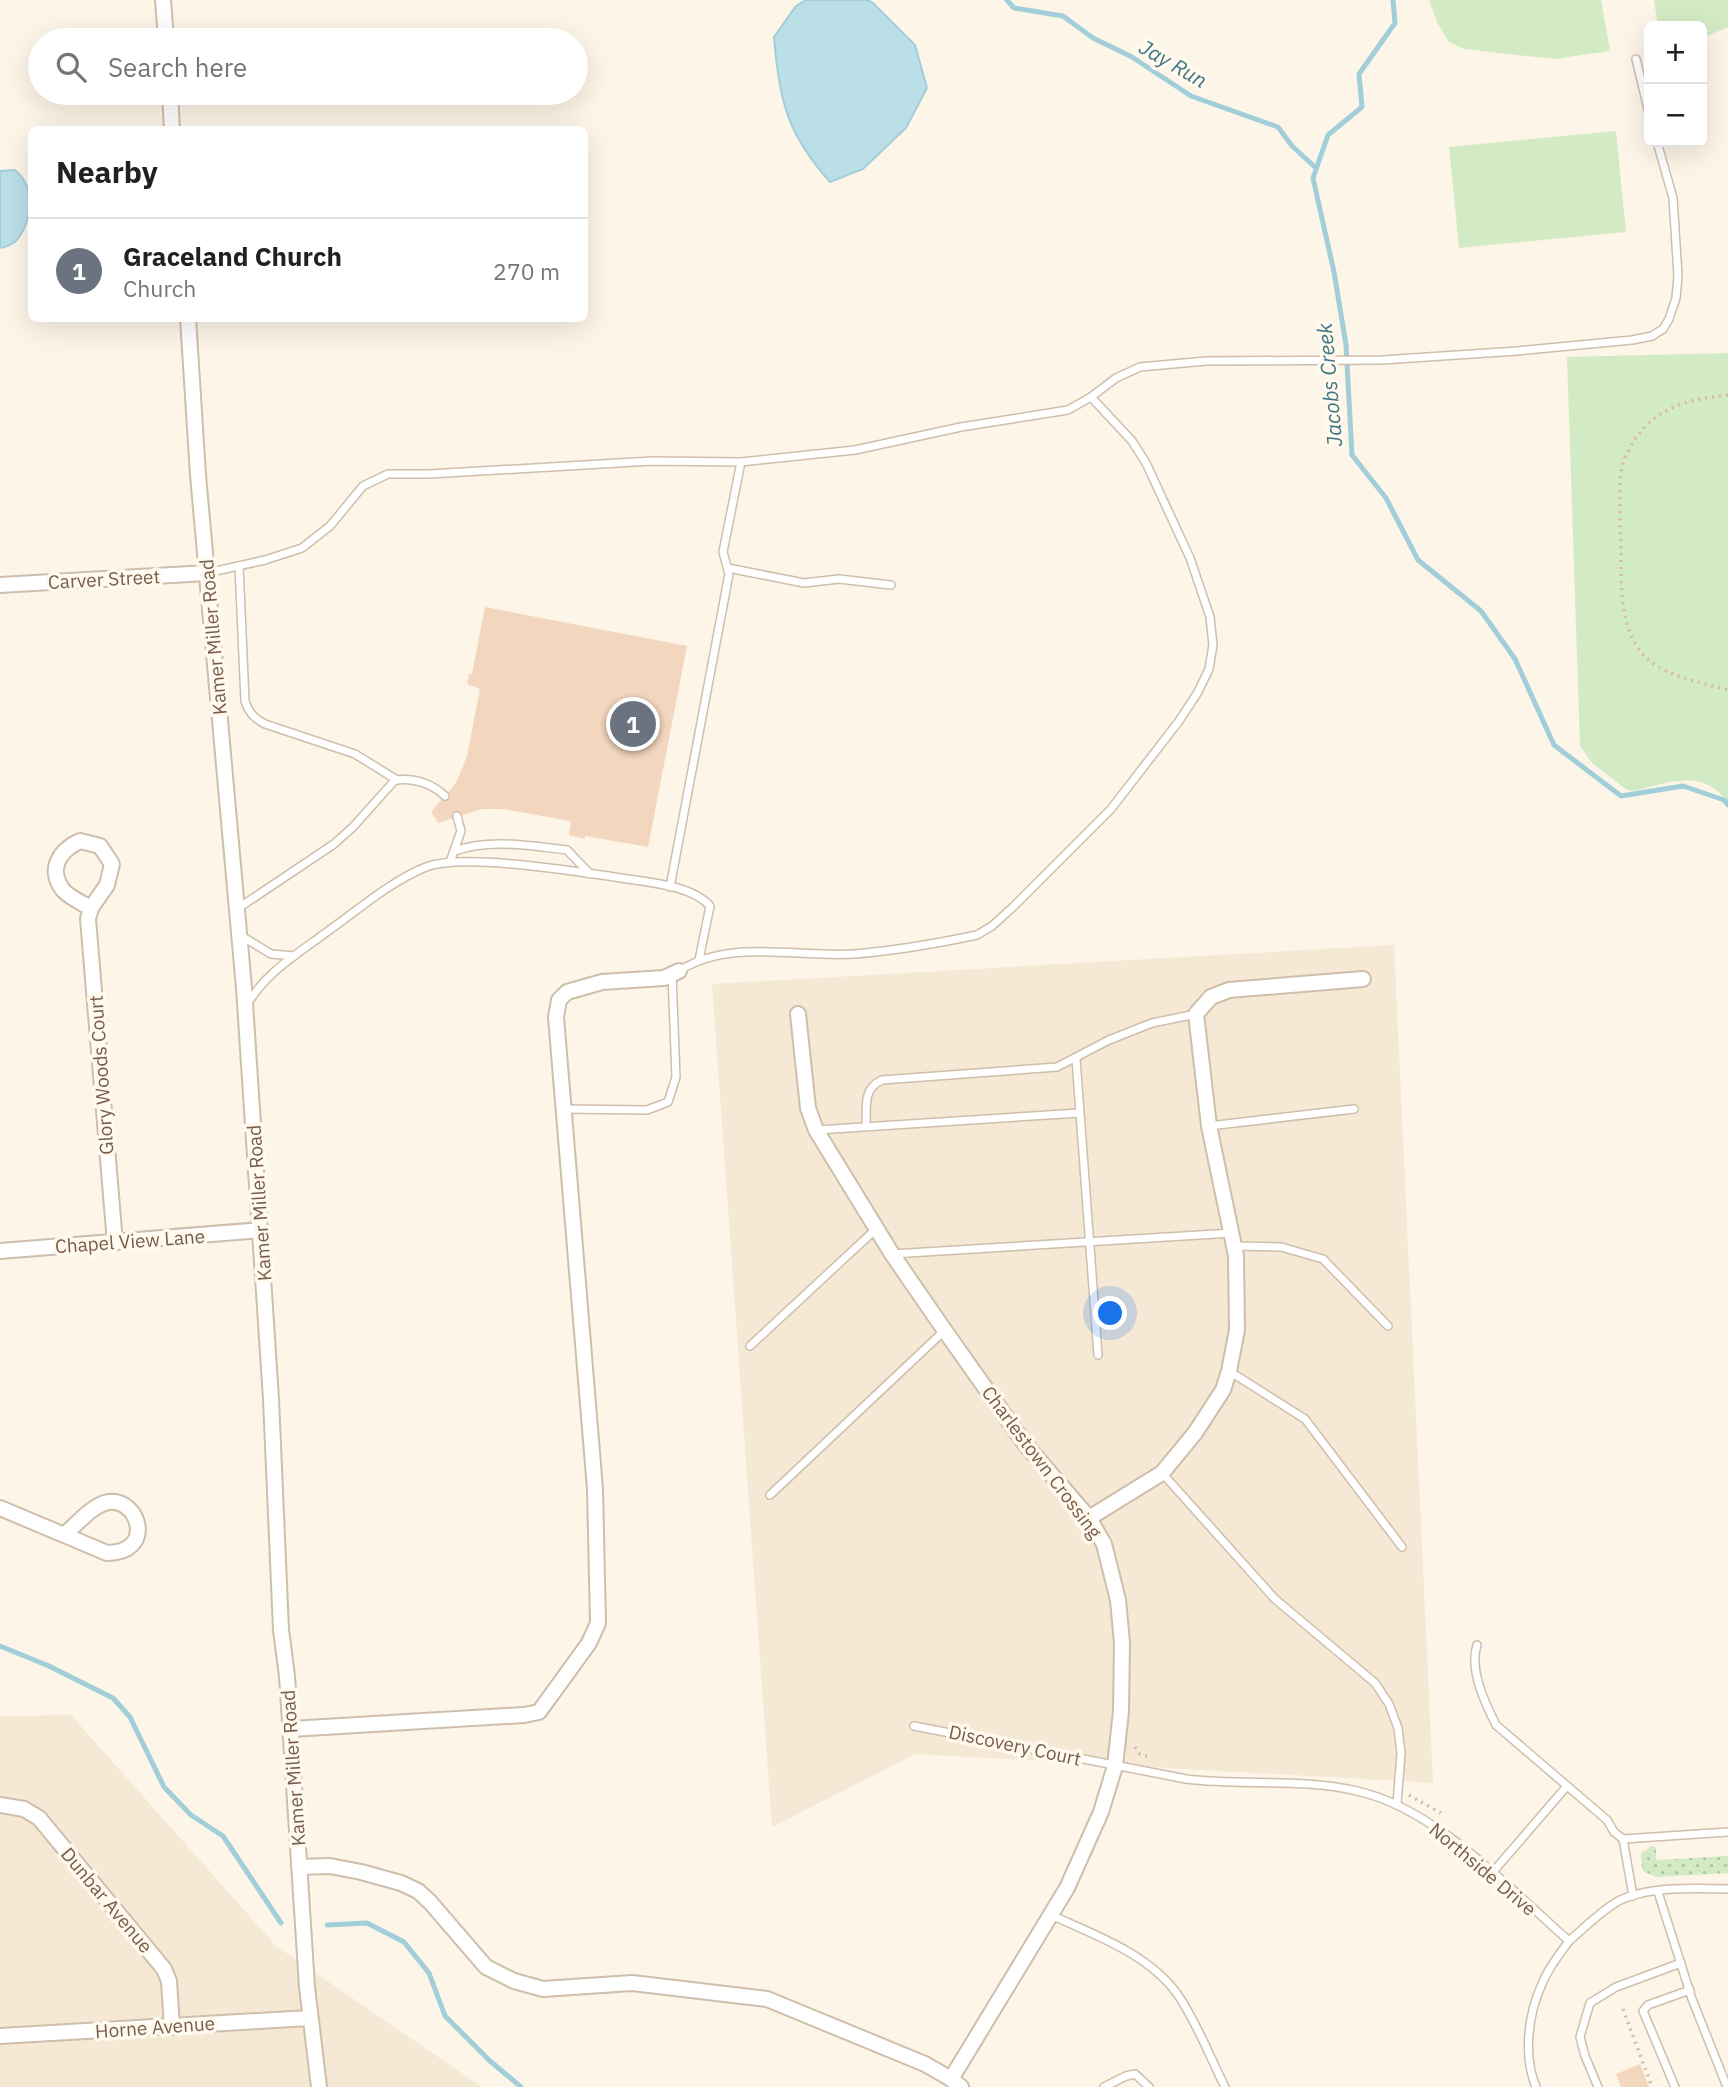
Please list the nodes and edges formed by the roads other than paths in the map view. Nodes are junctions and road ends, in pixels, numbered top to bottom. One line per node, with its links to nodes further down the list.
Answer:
1 (163, 0): 2 (street)
2 (165, 28)
3 (1636, 60): 4 (lane)
4 (1644, 93)
5 (171, 105): 6 (street)
6 (172, 126)
7 (1658, 147): 9 (lane)
8 (188, 322): 13 (street, Kamer Miller Road)
9 (1091, 397): 10 (lane); 27 (lane)
10 (741, 462): 11 (lane); 12 (lane)
11 (239, 566): 13 (lane); 16 (lane)
12 (728, 568): 15 (lane); 22 (lane)
13 (207, 573): 14 (street, Carver Street); 24 (street, Kamer Miller Road)
14 (0, 585)
15 (891, 585)
16 (397, 780): 17 (lane); 24 (lane)
17 (445, 796)
18 (457, 816): 19 (lane)
19 (455, 851): 20 (lane); 21 (lane)
20 (450, 862): 21 (lane); 26 (lane)
21 (590, 874): 22 (lane)
22 (670, 887): 27 (lane)
23 (91, 908): 23 (street, Glory Woods Court); 44 (street, Glory Woods Court)
24 (237, 909): 25 (street, Kamer Miller Road)
25 (239, 934): 26 (lane); 30 (street, Kamer Miller Road)
26 (295, 956): 30 (lane)
27 (699, 960): 28 (lane)
28 (676, 973): 34 (street); 34 (lane)
29 (1363, 979): 32 (street)
30 (245, 1009): 41 (street, Kamer Miller Road)
31 (798, 1014): 39 (street, Charlestown Crossing)
32 (1196, 1014): 33 (lane); 38 (street)
33 (1076, 1059): 36 (lane); 37 (lane)
34 (563, 1109): 60 (street)
35 (1354, 1109): 38 (lane)
36 (1079, 1113): 37 (lane); 42 (lane)
37 (866, 1126): 39 (lane)
38 (1209, 1126): 43 (street)
39 (816, 1130): 40 (street, Charlestown Crossing)
40 (876, 1229): 46 (street, Charlestown Crossing); 49 (lane)
41 (261, 1230): 44 (street, Chapel View Lane); 60 (street, Kamer Miller Road)
42 (1089, 1240): 43 (lane); 46 (lane); 50 (lane)
43 (1233, 1240): 47 (lane); 51 (street)
44 (115, 1243): 45 (street, Chapel View Lane)
45 (0, 1251)
46 (892, 1254): 48 (street, Charlestown Crossing)
47 (1388, 1326)
48 (945, 1331): 53 (lane); 55 (street, Charlestown Crossing)
49 (750, 1346)
50 (1098, 1355)
51 (1229, 1371): 52 (street); 57 (lane)
52 (1162, 1473): 55 (street); 63 (lane)
53 (770, 1495)
54 (0, 1508): 56 (street)
55 (1089, 1518): 61 (street, Charlestown Crossing)
56 (64, 1535): 56 (street)
57 (1402, 1547)
58 (1477, 1645): 62 (lane)
59 (914, 1726): 61 (lane, Discovery Court)
60 (290, 1729): 67 (street, Kamer Miller Road)
61 (1115, 1766): 63 (lane, Northside Drive); 72 (street, Charlestown Crossing)
62 (1567, 1786): 66 (lane); 68 (lane)
63 (1397, 1804): 68 (lane, Northside Drive)
64 (0, 1805): 77 (street, Dunbar Avenue)
65 (1728, 1832): 66 (lane)
66 (1623, 1839): 71 (lane)
67 (299, 1867): 76 (street, Kamer Miller Road); 79 (street)
68 (1492, 1873): 73 (lane, Northside Drive)
69 (1728, 1889): 70 (lane)
70 (1658, 1892): 71 (lane); 74 (lane)
71 (1633, 1896): 73 (lane)
72 (1051, 1915): 79 (street, Charlestown Crossing); 83 (lane)
73 (1569, 1941): 84 (lane)
74 (1681, 1963): 75 (lane); 85 (lane)
75 (1690, 1990): 86 (lane); 87 (lane)
76 (310, 2018): 77 (street, Horne Avenue); 80 (street, Kamer Miller Road)
77 (172, 2027): 78 (street, Horne Avenue)
78 (0, 2036)
79 (952, 2084)
80 (319, 2087)
81 (1104, 2087): 82 (lane)
82 (1149, 2087)
83 (1225, 2087)
84 (1536, 2087)
85 (1598, 2087)
86 (1675, 2087)
87 (1727, 2087)

